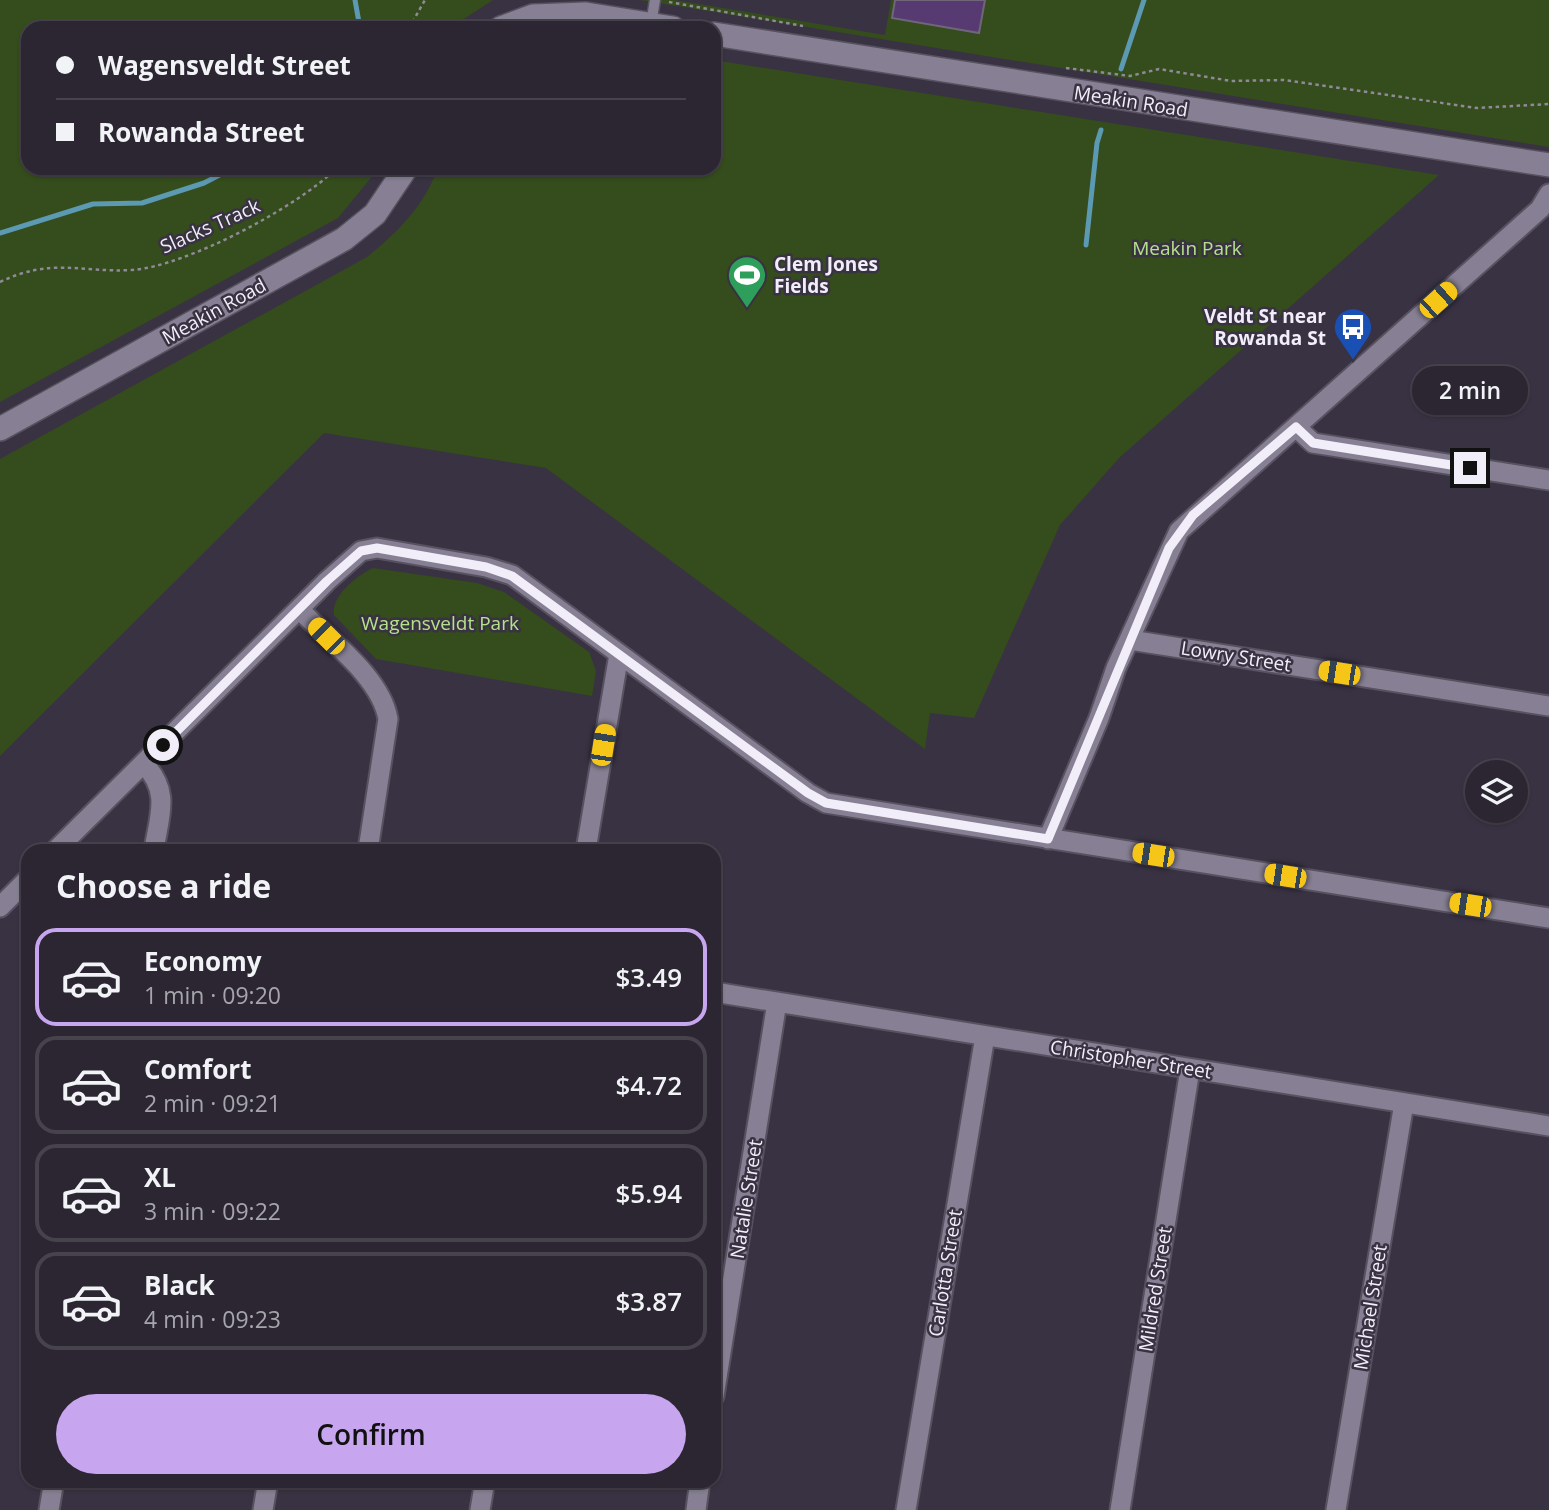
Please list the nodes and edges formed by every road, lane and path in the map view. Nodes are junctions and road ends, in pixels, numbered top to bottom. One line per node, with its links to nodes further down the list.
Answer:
1 (425, 0): 3 (path)
2 (655, 0): 6 (lane)
3 (413, 21)
4 (520, 21): 5 (street)
5 (630, 21)
6 (661, 21)
7 (721, 35): 10 (street, Meakin Road)
8 (1111, 74): 9 (path)
9 (1549, 104)
10 (1549, 165)
11 (330, 175): 14 (path, Slacks Track)
12 (402, 175): 16 (street, Meakin Road)
13 (1549, 194): 15 (street)
14 (0, 282)
15 (1296, 427): 17 (street); 19 (street)
16 (0, 429)
17 (1549, 480)
18 (299, 610): 20 (street); 22 (street); 26 (street)
19 (1130, 640): 21 (street, Lowry Street); 23 (street)
20 (619, 654): 23 (street); 27 (street)
21 (1549, 706)
22 (144, 764): 24 (street); 25 (street)
23 (1048, 839): 30 (street)
24 (62, 844)
25 (155, 844)
26 (369, 844)
27 (587, 844)
28 (21, 886): 29 (street)
29 (0, 907)
30 (1549, 918)
31 (721, 993): 32 (street, Christopher Street)
32 (777, 1002): 33 (street, Christopher Street); 37 (street, Natalie Street)
33 (985, 1036): 34 (street, Christopher Street); 46 (street, Carlotta Street)
34 (1190, 1069): 35 (street, Christopher Street); 47 (street, Mildred Street)
35 (1404, 1103): 36 (street, Christopher Street); 48 (street, Michael Street)
36 (1549, 1126)
37 (721, 1352)
38 (53, 1488): 42 (street)
39 (267, 1488): 43 (street)
40 (484, 1488): 44 (street)
41 (700, 1488): 45 (street)
42 (49, 1510)
43 (263, 1510)
44 (480, 1510)
45 (696, 1510)
46 (906, 1510)
47 (1120, 1510)
48 (1336, 1510)

